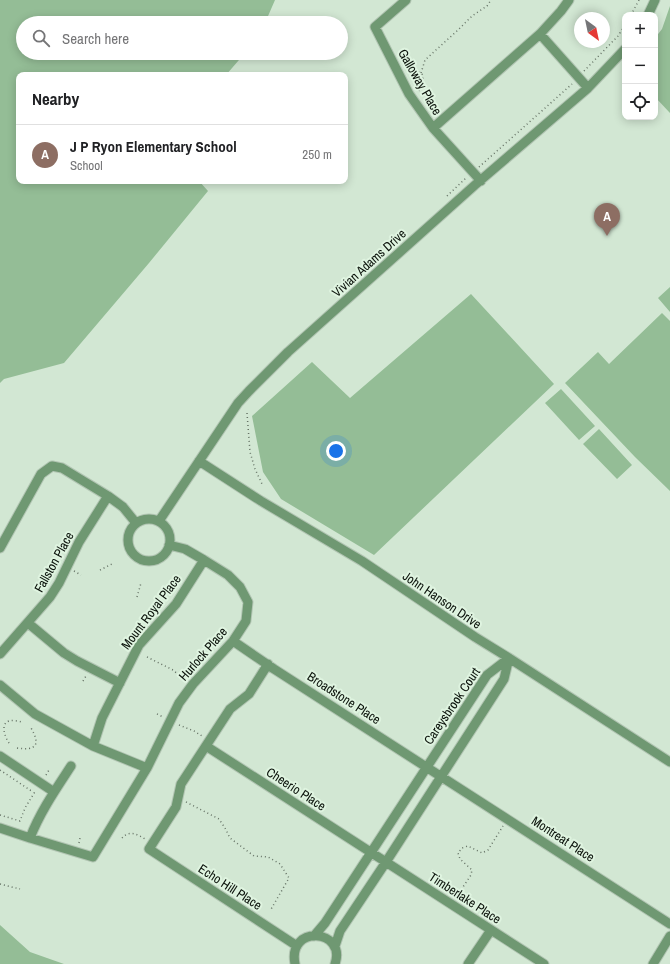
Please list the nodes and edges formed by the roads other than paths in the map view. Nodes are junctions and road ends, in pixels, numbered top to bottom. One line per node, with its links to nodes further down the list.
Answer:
1 (406, 0): 8 (street, Galloway Place)
2 (569, 0): 5 (street)
3 (655, 0): 4 (street)
4 (649, 12)
5 (540, 34): 7 (street); 8 (street)
6 (622, 52): 7 (street, Vivian Adams Drive)
7 (588, 88): 9 (street, Vivian Adams Drive)
8 (433, 128): 9 (street, Galloway Place)
9 (481, 181): 10 (street, Vivian Adams Drive)
10 (199, 461): 12 (street, Vivian Adams Drive); 20 (street, John Hanson Drive)
11 (108, 496): 13 (street); 15 (street); 17 (street, Fallston Place)
12 (159, 521): 13 (street); 14 (street)
13 (136, 523): 14 (street)
14 (169, 544): 16 (street, Hurlock Place)
15 (0, 548)
16 (204, 560): 18 (street, Hurlock Place); 22 (street, Mount Royal Place)
17 (28, 623): 19 (street, Fallston Place); 22 (street)
18 (233, 641): 21 (street, Broadstone Place); 29 (street, Hurlock Place)
19 (0, 654)
20 (509, 658): 27 (street, John Hanson Drive); 30 (street, Careysbrook Court); 31 (street)
21 (268, 664): 24 (street); 30 (street, Broadstone Place)
22 (120, 683): 25 (street, Mount Royal Place)
23 (0, 685): 25 (street)
24 (208, 743): 35 (street, Cheerio Place); 41 (street, Echo Hill Place)
25 (93, 746): 29 (street)
26 (0, 756): 32 (street)
27 (670, 762)
28 (71, 766): 32 (street)
29 (147, 768): 34 (street, Hurlock Place)
30 (427, 768): 31 (street, Broadstone Place); 35 (street, Careysbrook Court)
31 (441, 776): 36 (street); 37 (street, Montreat Place)
32 (54, 792): 34 (street)
33 (0, 828): 34 (street)
34 (30, 838)
35 (371, 853): 36 (street, Timberlake Place); 39 (street, Careysbrook Court)
36 (386, 862): 38 (street, Timberlake Place); 42 (street)
37 (670, 924)
38 (491, 930): 45 (street); 46 (street, Timberlake Place)
39 (314, 936): 41 (street); 42 (street)
40 (670, 936): 47 (street)
41 (297, 946): 44 (street)
42 (334, 946): 43 (street)
43 (339, 963)
44 (295, 964)
45 (468, 964)
46 (544, 964)
47 (653, 964)

